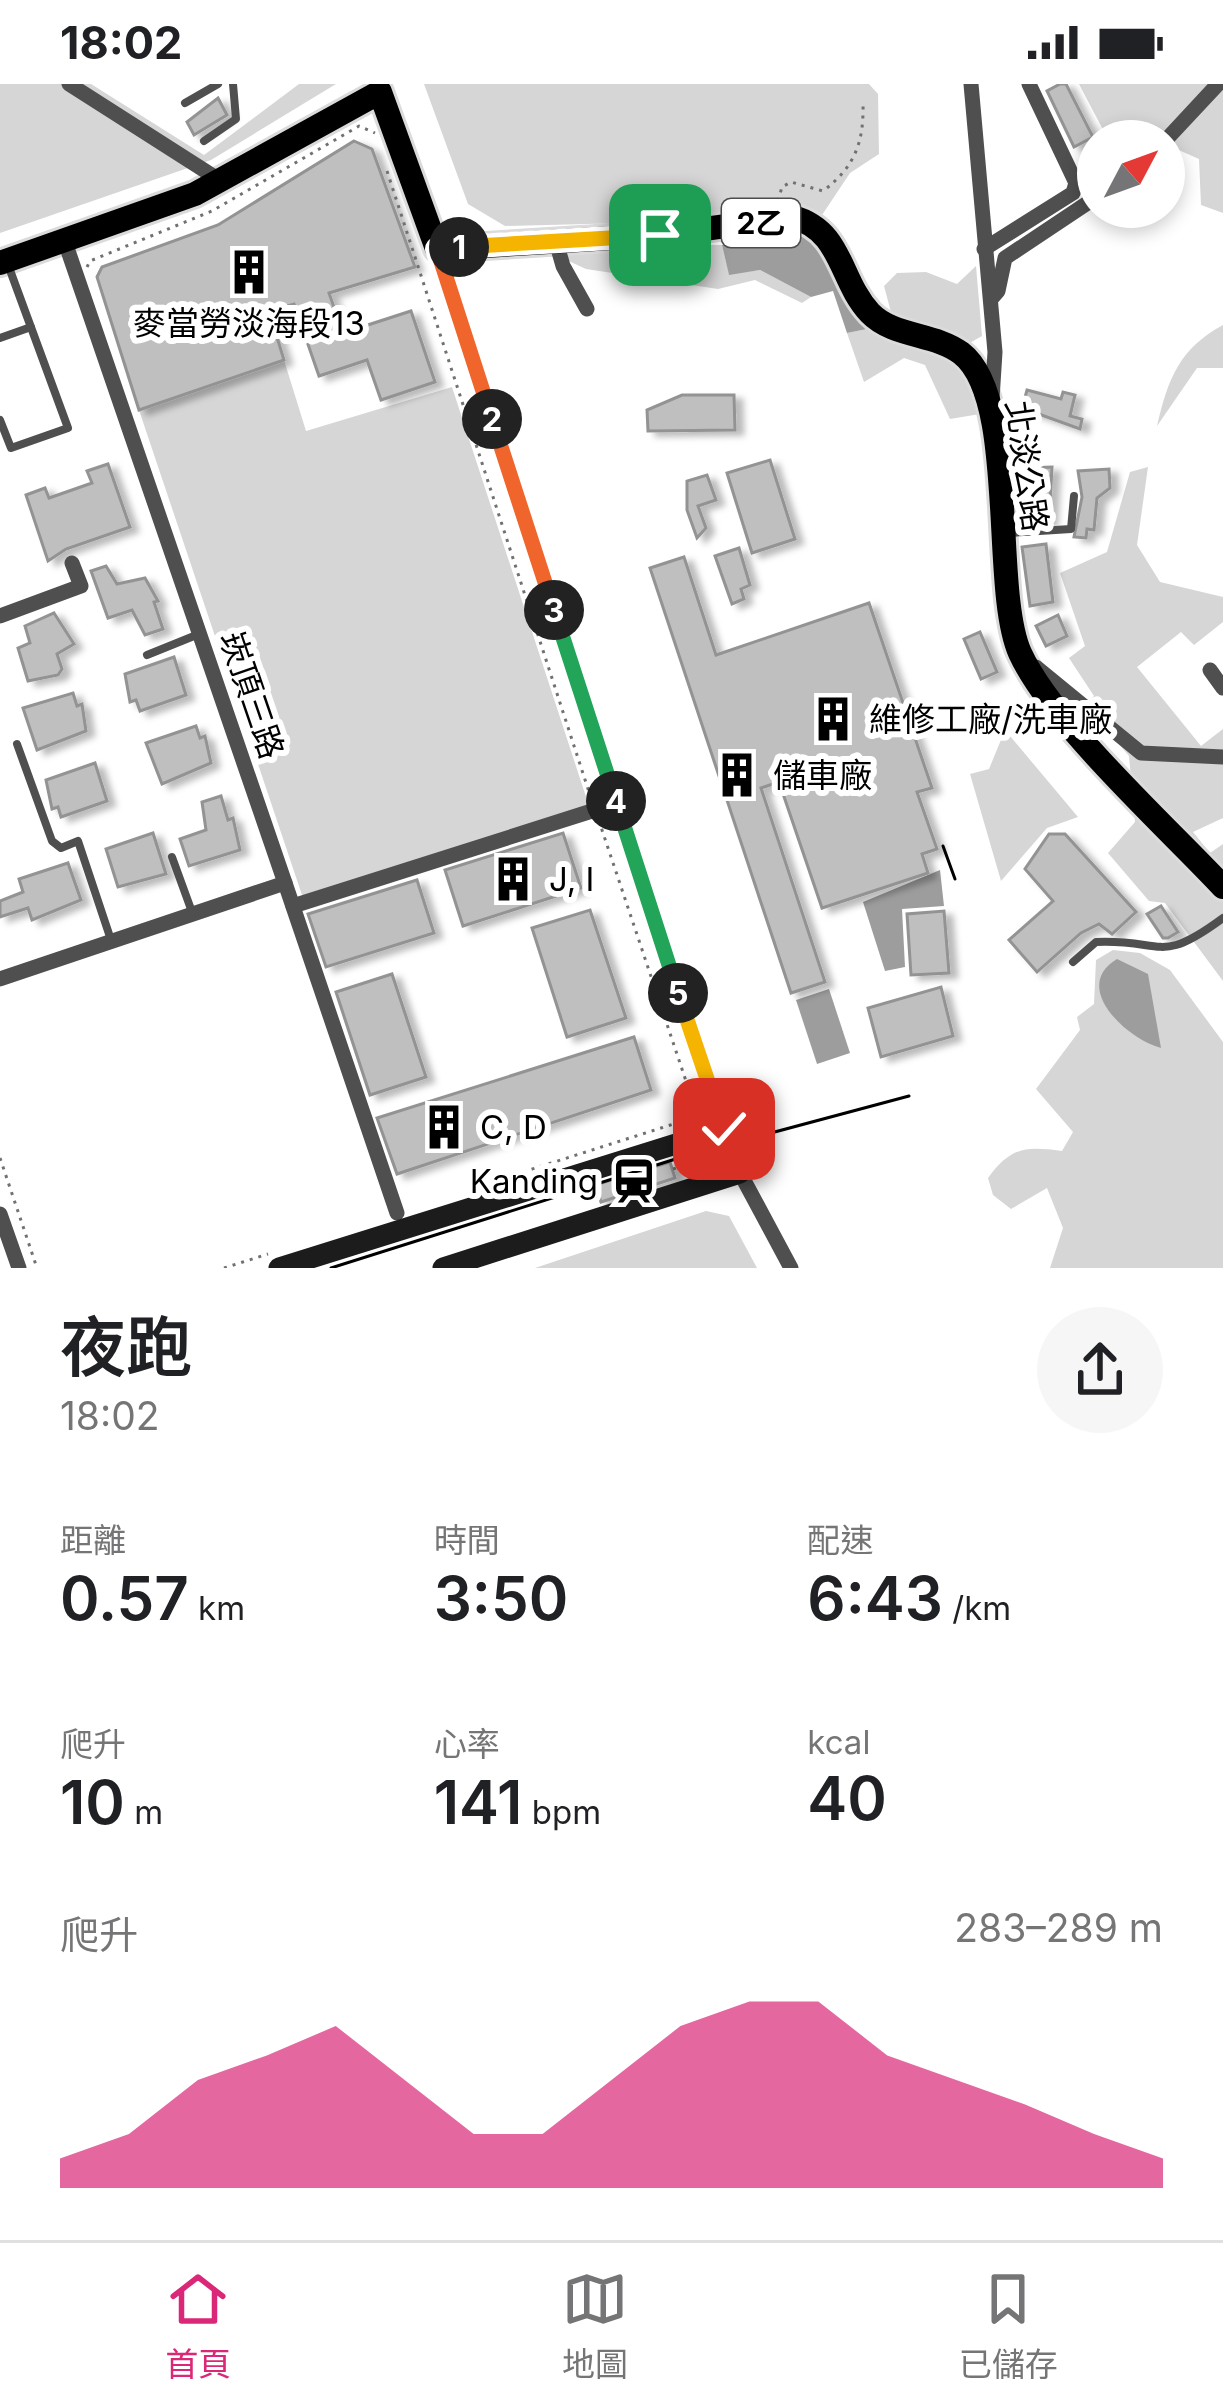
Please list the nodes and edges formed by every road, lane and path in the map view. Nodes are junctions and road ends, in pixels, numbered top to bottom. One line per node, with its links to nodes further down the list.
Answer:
1 (70, 84): 13 (street)
2 (218, 84): 8 (lane)
3 (232, 84): 11 (lane)
4 (971, 84): 19 (street)
5 (1028, 84): 19 (street)
6 (1218, 84): 9 (street)
7 (863, 103): 15 (path)
8 (185, 104)
9 (1184, 120)
10 (374, 131): 21 (path)
11 (205, 141)
12 (382, 154): 41 (path)
13 (221, 181): 17 (main road); 18 (main road)
14 (1077, 210): 22 (street)
15 (774, 221): 16 (main road, 北淡公路 / 2乙); 27 (main road, 北淡公路 / 2乙)
16 (555, 238): 18 (main road, 北淡公路 / 2乙); 23 (street)
17 (65, 242): 20 (main road); 34 (street, 崁頂三路)
18 (437, 249): 51 (street)
19 (984, 249): 22 (street)
20 (3, 262): 24 (lane)
21 (85, 274)
22 (991, 299): 26 (street)
23 (587, 309)
24 (31, 327): 25 (lane); 29 (lane)
25 (0, 338)
26 (994, 352): 27 (street); 28 (street)
27 (970, 367): 28 (main road, 北淡公路 / 2乙)
28 (992, 408): 31 (main road, 北淡公路 / 2乙)
29 (0, 419)
30 (1074, 496): 31 (lane)
31 (1004, 534): 35 (main road, 北淡公路 / 2乙)
32 (72, 563): 33 (street)
33 (0, 616)
34 (200, 633): 36 (lane); 43 (street, 崁頂三路)
35 (1018, 650): 40 (street); 44 (main road, 北淡公路 / 2乙)
36 (147, 655)
37 (1210, 670): 38 (street)
38 (1223, 688)
39 (16, 745): 48 (lane)
40 (1223, 757)
41 (596, 811): 45 (street); 57 (path)
42 (172, 857): 46 (lane)
43 (285, 883): 45 (street, 崁頂三路); 46 (street)
44 (1223, 887)
45 (292, 906): 59 (street, 崁頂三路)
46 (193, 914): 48 (street)
47 (1223, 918): 49 (lane)
48 (111, 942): 50 (street)
49 (1073, 962)
50 (0, 979)
51 (724, 1129): 52 (street); 56 (street)
52 (680, 1139): 54 (path); 61 (street)
53 (0, 1158): 63 (path)
54 (688, 1164): 55 (path); 58 (path)
55 (673, 1169)
56 (740, 1173): 58 (street); 66 (street)
57 (507, 1178)
58 (695, 1187): 65 (street)
59 (397, 1213)
60 (0, 1214): 62 (street)
61 (273, 1261): 64 (path)
62 (19, 1268)
63 (37, 1268)
64 (224, 1268)
65 (443, 1268)
66 (790, 1268)

